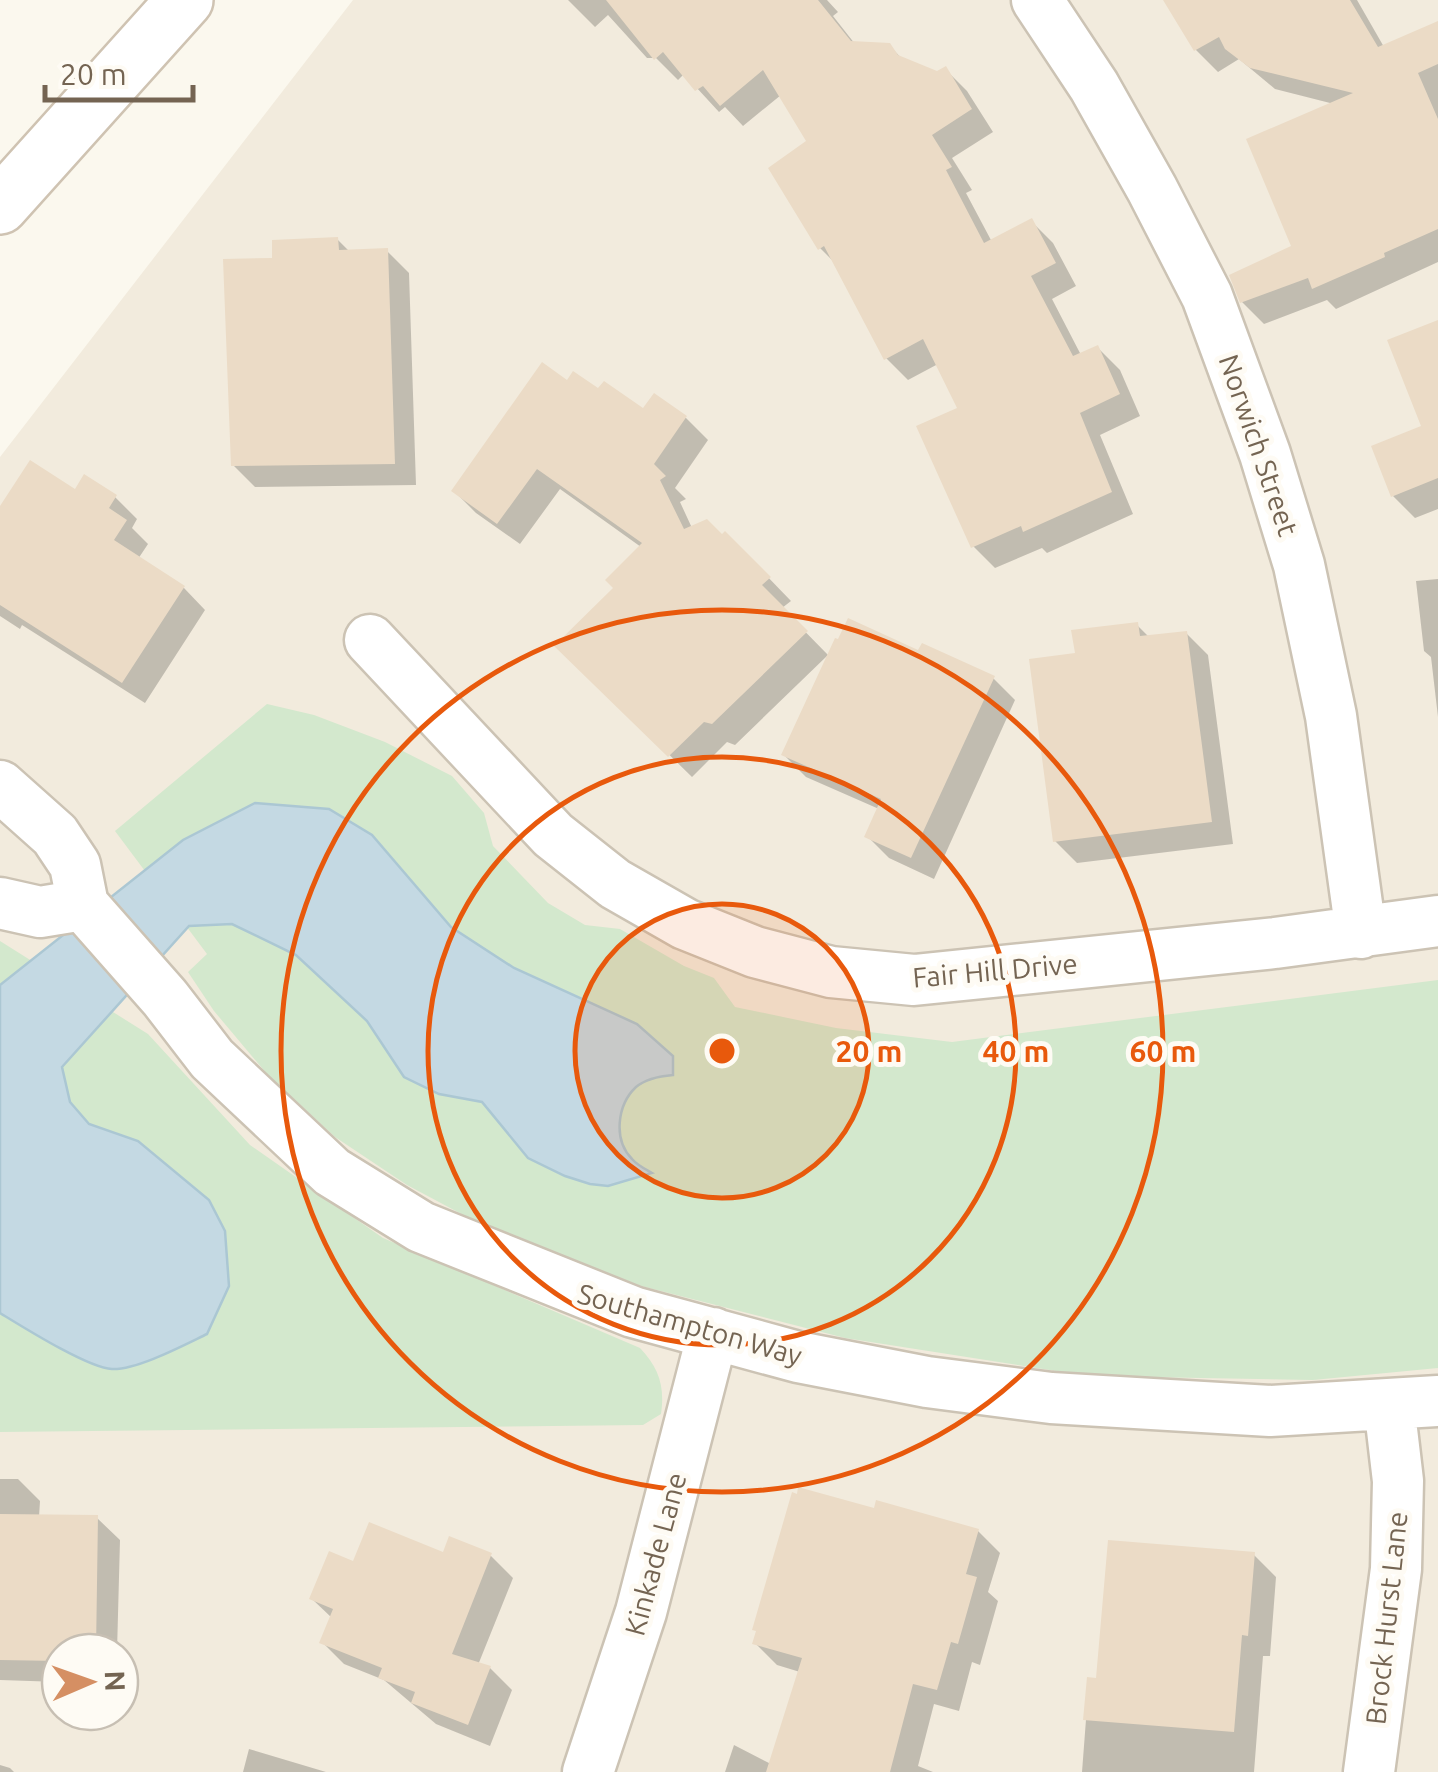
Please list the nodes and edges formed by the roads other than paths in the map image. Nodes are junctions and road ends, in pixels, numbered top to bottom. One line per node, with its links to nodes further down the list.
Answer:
1 (185, 0): 3 (main road)
2 (1037, 0): 9 (street, Norwich Street)
3 (0, 206)
4 (370, 640): 9 (street, Fair Hill Drive)
5 (0, 786): 7 (street, Southampton Way)
6 (0, 903): 7 (street)
7 (83, 905): 10 (street, Southampton Way)
8 (1438, 921): 9 (street, Fair Hill Drive)
9 (1361, 932)
10 (714, 1332): 12 (street, Southampton Way); 13 (street, Kinkade Lane)
11 (1438, 1401): 12 (street, Southampton Way)
12 (1389, 1404): 14 (street, Brock Hurst Lane)
13 (588, 1772)
14 (1369, 1772)

